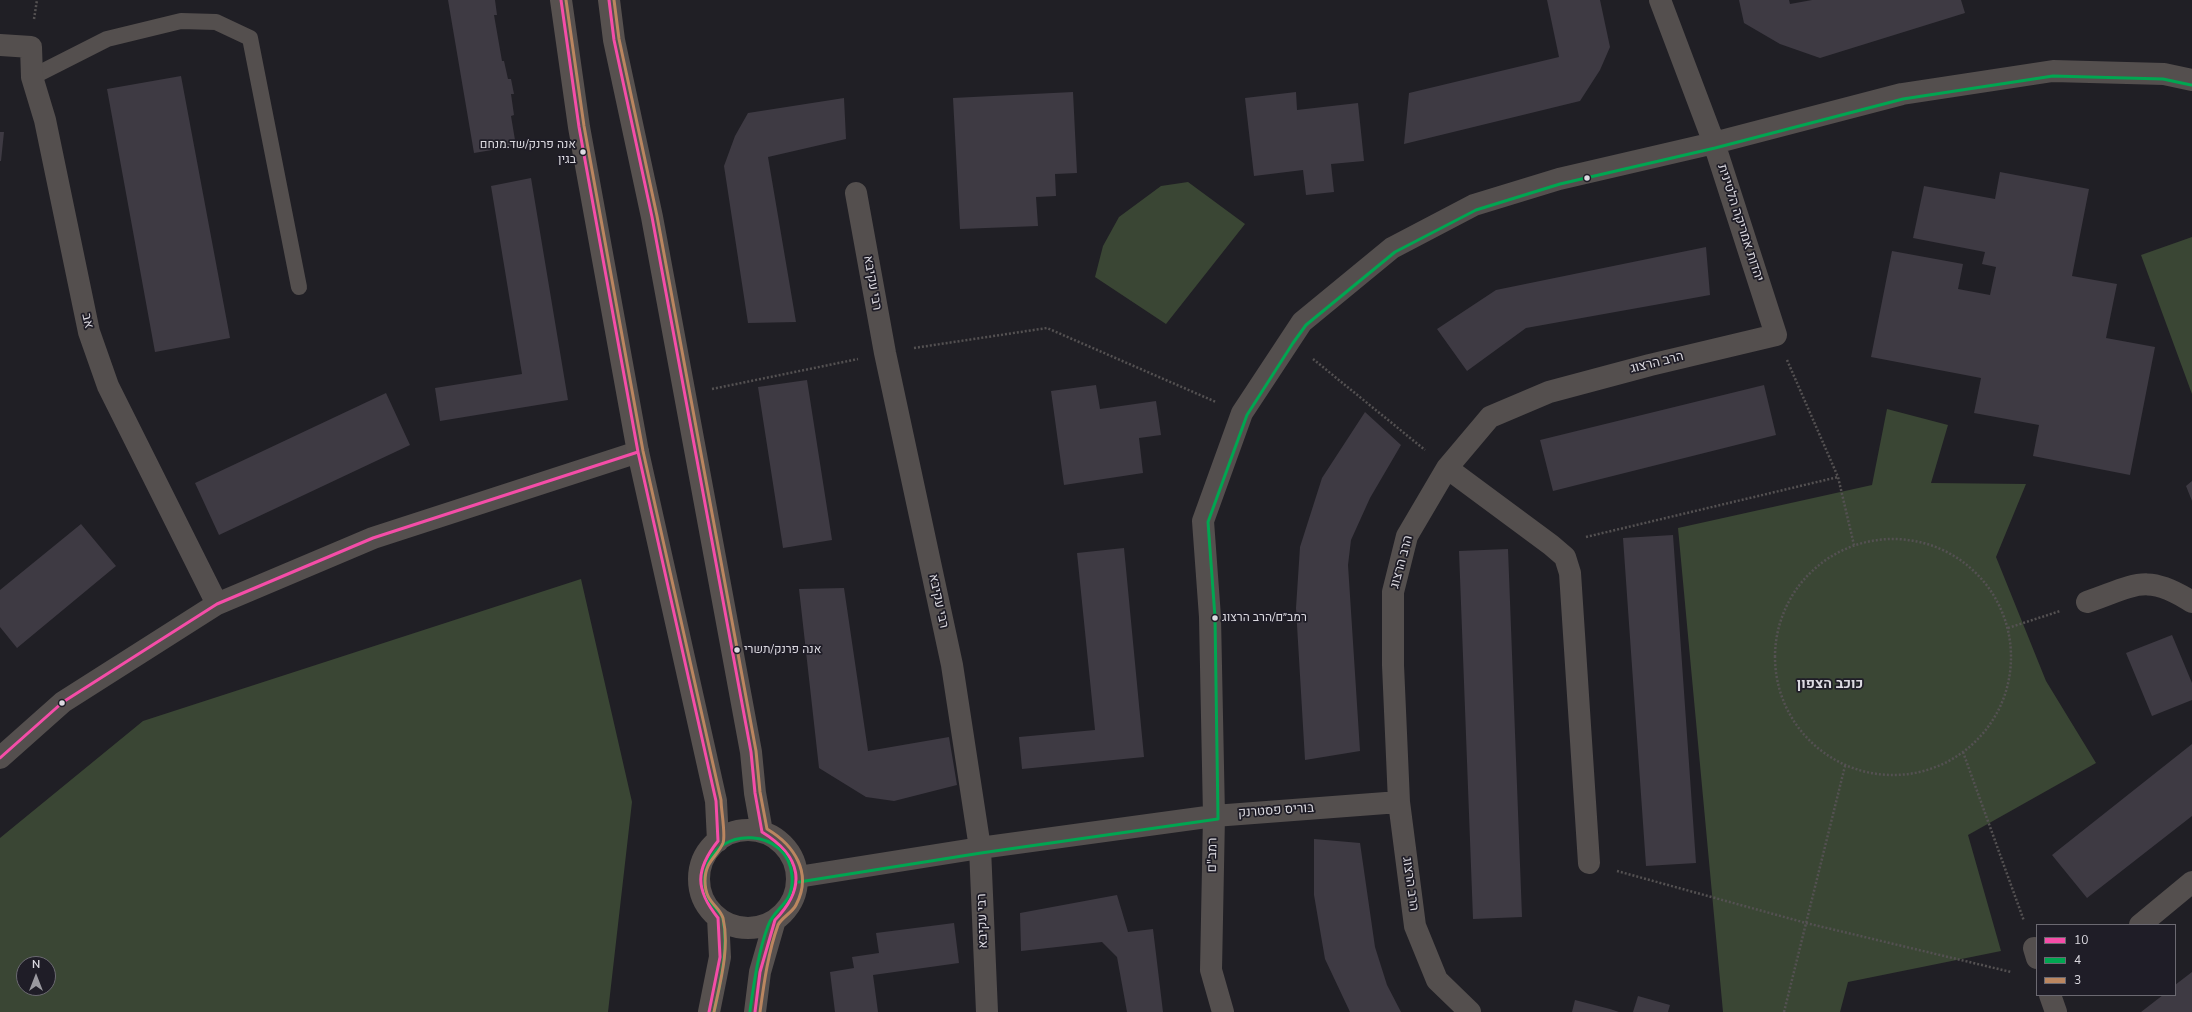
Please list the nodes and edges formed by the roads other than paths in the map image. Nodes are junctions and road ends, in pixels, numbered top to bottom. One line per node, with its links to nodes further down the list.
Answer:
1 (561, 0): 11 (street)
2 (609, 0): 19 (street)
3 (1660, 0): 7 (street, יהדות אמריקה הלטינית)
4 (0, 45): 5 (street, אב)
5 (32, 77): 9 (lane); 15 (street, אב)
6 (2192, 80): 7 (street, רמב"ם)
7 (1714, 143): 10 (street, יהדות אמריקה הלטינית); 18 (street, רמב"ם)
8 (856, 193): 21 (street, רבי עקיבא)
9 (299, 287)
10 (1776, 334): 12 (street, הרב הרצוג)
11 (638, 452): 15 (street); 20 (street)
12 (1447, 468): 17 (street, הרב הרצוג); 22 (street)
13 (2087, 602): 14 (street)
14 (2192, 602)
15 (217, 604): 16 (street)
16 (0, 758)
17 (1399, 802): 18 (street, בוריס פסטרנק); 32 (street, הרב הרצוג)
18 (1214, 816): 21 (street, בוריס פסטרנק); 31 (street, רמב"ם)
19 (762, 832): 20 (street); 23 (street)
20 (718, 841): 25 (street)
21 (980, 848): 23 (street, בוריס פסטרנק); 30 (street, רבי עקיבא)
22 (1589, 863)
23 (798, 877): 26 (street)
24 (2192, 882): 27 (street)
25 (718, 918): 26 (street); 28 (street)
26 (775, 920): 29 (street)
27 (2141, 924)
28 (710, 1012)
29 (755, 1012)
30 (987, 1012)
31 (1223, 1012)
32 (1470, 1012)

